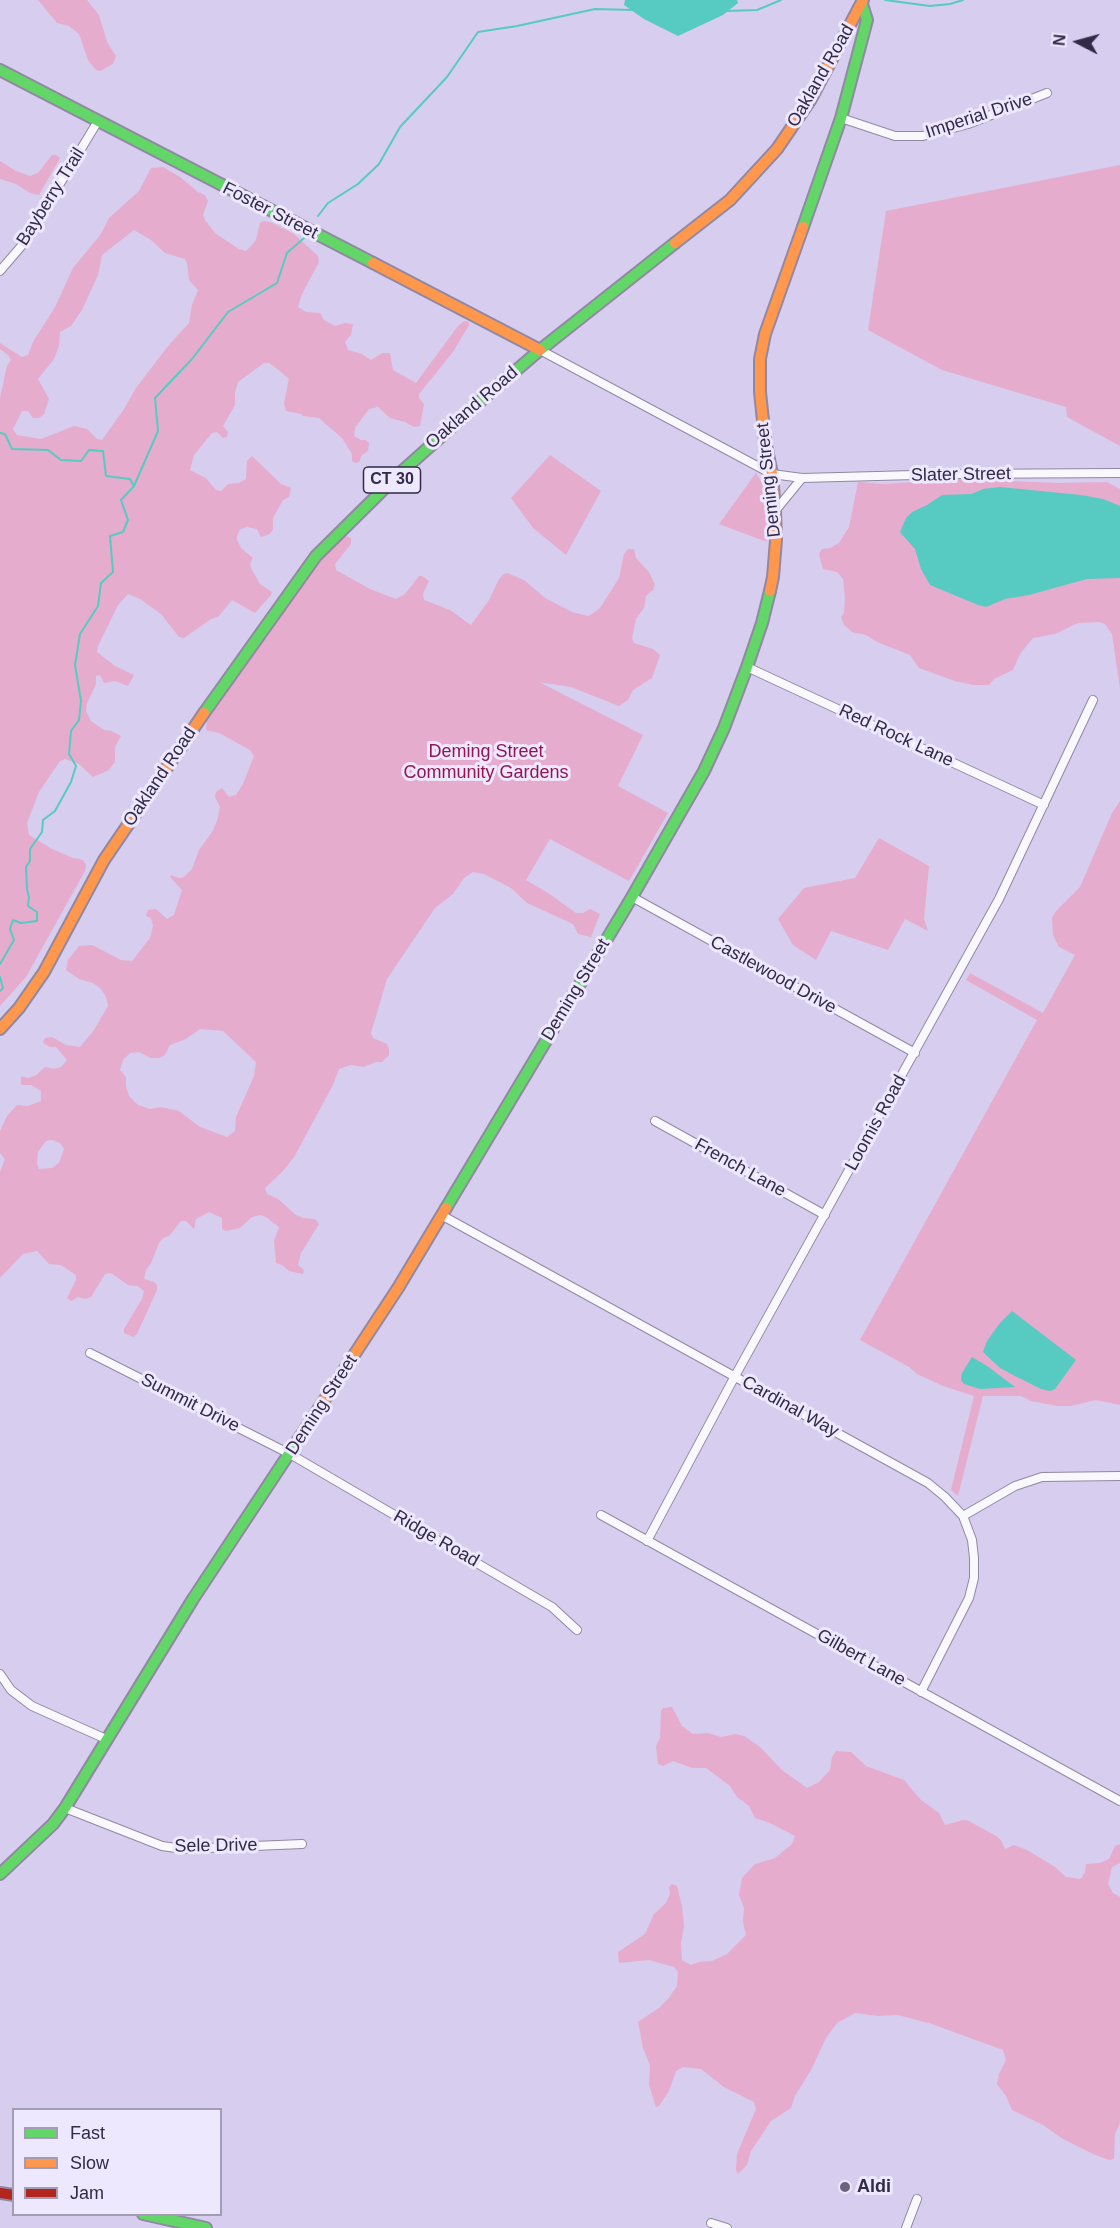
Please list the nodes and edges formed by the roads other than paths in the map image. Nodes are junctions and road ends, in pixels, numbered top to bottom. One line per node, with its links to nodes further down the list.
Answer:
1 (862, 2): 4 (street, Deming Street); 7 (street, Oakland Road / CT 30)
2 (0, 70): 5 (street, Foster Street)
3 (1047, 93): 4 (street, Imperial Drive)
4 (842, 117): 9 (street, Deming Street)
5 (98, 121): 6 (street, Bayberry Trail); 7 (street, Foster Street)
6 (0, 271)
7 (540, 350): 9 (street, Slater Street); 16 (street, Oakland Road / CT 30)
8 (1120, 473): 10 (street, Slater Street)
9 (772, 474): 10 (street, Slater Street); 11 (street, Deming Street)
10 (802, 478): 11 (street)
11 (775, 511): 12 (street, Deming Street)
12 (747, 667): 14 (street, Red Rock Lane); 15 (street, Deming Street)
13 (1093, 700): 14 (street, Loomis Road)
14 (1044, 805): 17 (street, Loomis Road)
15 (632, 897): 17 (street, Castlewood Drive); 20 (street, Deming Street)
16 (0, 1029)
17 (915, 1053): 19 (street, Loomis Road)
18 (655, 1120): 19 (street, French Lane)
19 (825, 1215): 22 (street, Loomis Road)
20 (443, 1216): 22 (street, Cardinal Way); 23 (street, Deming Street)
21 (90, 1353): 23 (street, Summit Drive)
22 (735, 1376): 26 (street, Cardinal Way); 27 (street, Loomis Road)
23 (290, 1454): 28 (street, Ridge Road); 31 (street, Deming Street)
24 (1120, 1476): 26 (street)
25 (601, 1515): 27 (street, Gilbert Lane)
26 (963, 1516): 30 (street, Cardinal Way)
27 (647, 1540): 30 (street, Gilbert Lane)
28 (577, 1630)
29 (0, 1674): 31 (street)
30 (921, 1692): 32 (street, Gilbert Lane)
31 (106, 1739): 33 (street, Deming Street)
32 (1120, 1802)
33 (65, 1808): 34 (street, Sele Drive); 35 (street, Deming Street)
34 (302, 1844)
35 (0, 1874)
36 (917, 2199): 41 (street)
37 (152, 2216): 39 (street)
38 (711, 2223): 40 (street)
39 (206, 2228)
40 (727, 2228)
41 (906, 2228)

